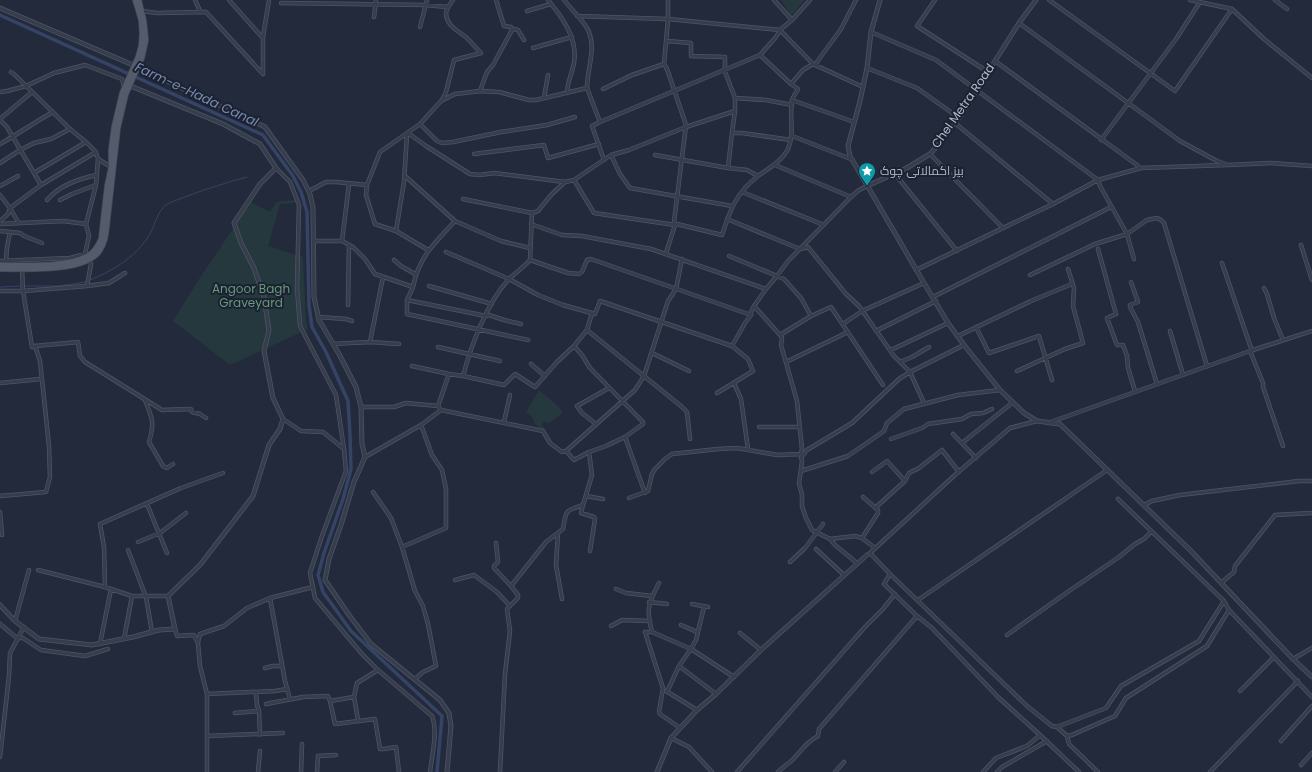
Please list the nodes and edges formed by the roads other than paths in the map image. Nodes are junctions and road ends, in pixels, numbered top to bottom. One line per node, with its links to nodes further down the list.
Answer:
1 (135, 0): 53 (main road)
2 (139, 0): 32 (main road)
3 (196, 0): 34 (street)
4 (228, 0): 44 (street)
5 (269, 0): 44 (street)
6 (376, 0): 26 (street)
7 (427, 0): 27 (street)
8 (453, 0): 28 (street)
9 (496, 0): 41 (street)
10 (548, 0): 25 (street)
11 (564, 0): 35 (street)
12 (668, 0): 37 (street)
13 (774, 0): 38 (street)
14 (810, 0): 38 (street)
15 (856, 0): 52 (street)
16 (880, 0): 43 (street)
17 (935, 0): 57 (street)
18 (1036, 0): 39 (street, Chel Metra Road)
19 (1049, 0): 58 (street)
20 (1190, 0): 23 (street)
21 (1275, 0): 31 (street)
22 (303, 2): 24 (street); 26 (street)
23 (1200, 2): 30 (street); 58 (street)
24 (281, 3)
25 (551, 4): 33 (street); 45 (street)
26 (376, 5): 27 (street); 36 (street)
27 (425, 5): 28 (street); 40 (street)
28 (448, 7): 77 (street)
29 (0, 8): 53 (street)
30 (1232, 9): 58 (street); 60 (street)
31 (1286, 9)
32 (142, 11): 34 (street); 53 (main road)
33 (527, 11)
34 (200, 12): 44 (street)
35 (577, 16): 37 (street); 65 (street)
36 (374, 17)
37 (668, 19): 42 (street); 47 (street)
38 (792, 20): 42 (street)
39 (1019, 23): 50 (street, Chel Metra Road); 78 (street)
40 (420, 27)
41 (512, 30): 46 (street); 68 (street)
42 (780, 30): 49 (street); 52 (street)
43 (871, 32): 54 (street); 67 (street)
44 (263, 37)
45 (572, 37): 48 (street); 73 (street)
46 (524, 40)
47 (667, 41): 51 (street); 55 (street)
48 (533, 48)
49 (760, 55): 55 (street); 61 (street)
50 (995, 61): 57 (street, Chel Metra Road); 96 (street)
51 (664, 64): 66 (street); 71 (street)
52 (813, 64): 61 (street); 64 (street)
53 (135, 68): 63 (main road); 133 (street)
54 (867, 68): 64 (street); 83 (street)
55 (724, 70): 71 (street); 75 (street)
56 (11, 72): 62 (street)
57 (988, 72): 67 (street, Chel Metra Road)
58 (1151, 73): 78 (street)
59 (548, 75): 74 (street)
60 (1312, 78)
61 (791, 84): 76 (street)
62 (26, 86): 63 (street); 69 (street); 70 (street)
63 (127, 86): 72 (main road); 115 (street)
64 (863, 87): 86 (street)
65 (588, 88): 73 (street); 85 (street)
66 (603, 89)
67 (977, 90): 83 (street, Chel Metra Road); 125 (street)
68 (480, 91): 74 (street); 77 (street)
69 (0, 92)
70 (32, 92): 81 (street); 84 (street)
71 (674, 92): 85 (street); 89 (street)
72 (124, 93): 114 (main road); 175 (main road)
73 (567, 94): 74 (street)
74 (544, 98)
75 (734, 98): 79 (street); 80 (street)
76 (792, 100): 79 (street); 86 (street)
77 (441, 101): 88 (street)
78 (1128, 104): 96 (street); 112 (street)
79 (792, 105): 93 (street)
80 (736, 111): 89 (street); 91 (street)
81 (53, 112): 90 (street); 94 (street)
82 (574, 117): 88 (street)
83 (959, 118): 87 (street, Chel Metra Road)
84 (0, 120): 94 (street)
85 (600, 122): 99 (street)
86 (854, 122): 108 (street)
87 (955, 123): 103 (street, Chel Metra Road); 141 (street)
88 (420, 124): 92 (street)
89 (686, 127): 104 (street); 107 (street)
90 (70, 129): 97 (street); 100 (street)
91 (732, 133): 95 (street); 116 (street)
92 (408, 134): 122 (street); 126 (street); 131 (street)
93 (792, 136): 95 (street); 108 (street)
94 (12, 137): 98 (street); 100 (street)
95 (791, 140): 111 (street)
96 (1101, 140): 117 (street)
97 (86, 142): 101 (street); 118 (street)
98 (0, 144)
99 (598, 144): 102 (street); 109 (street)
100 (20, 150): 110 (street); 118 (street)
101 (96, 152): 106 (street); 128 (street)
102 (474, 154)
103 (930, 154): 119 (street, Chel Metra Road); 155 (street)
104 (611, 155): 109 (street); 136 (street)
105 (655, 155): 107 (street)
106 (98, 159): 114 (street); 120 (street)
107 (682, 159): 116 (street); 136 (street)
108 (851, 159): 132 (street)
109 (604, 160): 124 (street)
110 (0, 163)
111 (774, 165): 123 (street); 137 (street)
112 (1228, 165): 113 (street); 117 (street)
113 (1312, 166)
114 (111, 167): 181 (main road)
115 (276, 168): 279 (street); 293 (street)
116 (728, 168): 123 (street)
117 (1141, 168): 125 (street)
118 (34, 173): 128 (street)
119 (895, 174): 132 (street, Chel Metra Road); 169 (street)
120 (97, 175): 129 (street); 139 (street)
121 (18, 176): 130 (street)
122 (405, 176): 148 (street); 157 (street)
123 (758, 176): 134 (street)
124 (574, 180): 126 (street); 153 (street)
125 (1098, 180): 141 (street); 143 (street)
126 (565, 182): 145 (street)
127 (349, 184): 131 (street); 133 (street); 161 (street)
128 (41, 185): 144 (street)
129 (96, 185): 140 (street); 151 (street)
130 (0, 186)
131 (367, 186): 157 (street)
132 (867, 186): 137 (street); 185 (street)
133 (309, 192): 160 (street)
134 (742, 192): 142 (street); 154 (street)
135 (0, 195): 144 (street)
136 (678, 196): 142 (street); 153 (street)
137 (851, 197): 154 (street)
138 (463, 199): 145 (street)
139 (47, 200)
140 (60, 200)
141 (1053, 204): 155 (street)
142 (732, 206): 146 (street)
143 (1111, 207): 159 (street); 204 (street)
144 (10, 208): 147 (street); 149 (street)
145 (532, 213): 152 (street)
146 (727, 219): 153 (street); 168 (street)
147 (0, 221)
148 (455, 221): 165 (street); 167 (street)
149 (18, 222): 150 (street); 151 (street)
150 (0, 224)
151 (86, 224): 179 (street)
152 (531, 224): 165 (street); 171 (street)
153 (675, 225): 171 (street)
154 (824, 225): 168 (street)
155 (1003, 228): 169 (street)
156 (0, 231): 158 (street)
157 (396, 231): 167 (street)
158 (10, 232): 162 (street); 179 (street)
159 (1127, 234): 174 (street); 188 (street); 250 (street)
160 (314, 241): 161 (street); 214 (street)
161 (342, 241): 163 (street)
162 (42, 243)
163 (349, 245): 190 (street); 207 (street)
164 (1301, 245): 192 (street)
165 (530, 248): 177 (street)
166 (1098, 249): 267 (street)
167 (428, 250): 187 (street)
168 (800, 250): 189 (street); 209 (street)
169 (957, 251): 185 (street)
170 (446, 252): 191 (street)
171 (666, 254): 173 (street)
172 (729, 256): 189 (street)
173 (682, 259): 199 (street); 201 (street)
174 (1134, 259)
175 (90, 260): 183 (main road); 196 (street)
176 (394, 260): 187 (street)
177 (530, 260): 191 (street); 199 (street)
178 (0, 261): 179 (street)
179 (6, 261)
180 (1222, 263): 241 (street)
181 (0, 266)
182 (0, 269): 183 (main road)
183 (22, 269): 203 (street)
184 (1068, 269): 195 (street)
185 (916, 270): 194 (street)
186 (125, 273): 196 (street)
187 (415, 274): 198 (street)
188 (1030, 275)
189 (777, 276): 201 (street); 213 (street)
190 (383, 277): 198 (street); 231 (street)
191 (509, 279): 206 (street); 210 (street)
192 (1312, 280)
193 (1131, 282): 264 (street)
194 (924, 283): 204 (street); 209 (street)
195 (1072, 284): 220 (street); 244 (street)
196 (87, 286): 203 (street)
197 (430, 286): 206 (street)
198 (413, 287): 205 (street)
199 (676, 288): 211 (street); 216 (street)
200 (1264, 288): 230 (street)
201 (766, 289): 208 (street)
202 (0, 291): 203 (street)
203 (23, 291): 235 (street)
204 (934, 299): 217 (street); 223 (street)
205 (407, 300): 212 (street); 221 (street)
206 (492, 304): 212 (street)
207 (348, 305)
208 (754, 306): 211 (street); 227 (street)
209 (862, 311): 219 (street); 223 (street)
210 (592, 313): 216 (street); 222 (street)
211 (751, 315): 237 (street)
212 (486, 316): 218 (street); 221 (street)
213 (812, 316): 219 (street); 227 (street)
214 (318, 317): 215 (street); 232 (street)
215 (352, 321)
216 (661, 322): 237 (street); 242 (street)
217 (948, 323): 228 (street); 240 (street)
218 (521, 324)
219 (843, 324): 226 (street)
220 (976, 326): 228 (street); 244 (street)
221 (478, 330): 229 (street); 243 (street)
222 (587, 330): 236 (street); 258 (street)
223 (876, 331): 240 (street)
224 (1170, 331): 255 (street)
225 (1312, 331): 230 (street)
226 (848, 332): 246 (street); 263 (street)
227 (780, 334): 246 (street)
228 (958, 336): 234 (street)
229 (528, 340)
230 (1283, 340): 241 (street)
231 (370, 342): 232 (street); 233 (street)
232 (333, 344): 275 (street)
233 (400, 344)
234 (964, 345): 253 (street); 266 (street)
235 (35, 346): 259 (street); 270 (street)
236 (574, 346): 257 (street); 265 (street)
237 (732, 346): 262 (street)
238 (438, 347): 243 (street)
239 (929, 347): 247 (street)
240 (891, 350): 247 (street)
241 (1251, 351): 250 (street); 292 (street)
242 (652, 353): 251 (street); 258 (street)
243 (470, 354): 245 (street); 256 (street)
244 (1045, 359): 252 (street); 260 (street)
245 (500, 361)
246 (786, 362): 285 (street)
247 (900, 362): 253 (street)
248 (531, 364): 257 (street)
249 (412, 366): 254 (street)
250 (1207, 366): 255 (street)
251 (689, 371)
252 (1017, 371)
253 (910, 372): 272 (street); 297 (street)
254 (448, 374): 256 (street); 274 (street)
255 (1183, 374): 264 (street)
256 (463, 376): 257 (street)
257 (545, 376)
258 (644, 376): 271 (street); 289 (street)
259 (41, 379): 261 (street); 310 (street)
260 (1052, 380)
261 (0, 383)
262 (734, 383): 268 (street); 294 (street)
263 (883, 384)
264 (1157, 384): 267 (street)
265 (609, 388): 271 (street); 282 (street)
266 (1000, 390): 272 (street); 273 (street)
267 (1135, 391): 283 (street)
268 (717, 393)
269 (510, 394): 281 (street)
270 (145, 400): 278 (street); 300 (street)
271 (622, 401): 282 (street); 288 (street)
272 (924, 403): 302 (street)
273 (1012, 403): 280 (street); 291 (street)
274 (438, 406): 275 (street); 277 (street)
275 (361, 408): 298 (street)
276 (992, 409): 290 (street)
277 (441, 410): 281 (street); 284 (street)
278 (206, 418)
279 (283, 419): 293 (street); 356 (street)
280 (1037, 421): 283 (street); 299 (street)
281 (504, 422): 295 (street)
282 (596, 424): 295 (street)
283 (1046, 424): 301 (street)
284 (421, 425): 298 (street); 333 (street)
285 (799, 426): 286 (street); 297 (street)
286 (759, 427)
287 (953, 434): 291 (street)
288 (625, 437): 296 (street); 309 (street)
289 (690, 439)
290 (891, 440)
291 (962, 443): 299 (street)
292 (1283, 446)
293 (344, 449): 350 (street)
294 (748, 449): 297 (street); 309 (street)
295 (566, 452): 296 (street)
296 (589, 452): 311 (street)
297 (801, 456): 302 (street)
298 (365, 457): 398 (street)
299 (976, 458): 304 (street)
300 (173, 464)
301 (1107, 470): 318 (street); 361 (street)
302 (801, 471): 327 (street)
303 (872, 472): 306 (street)
304 (959, 472): 306 (street); 334 (street)
305 (223, 473): 316 (street)
306 (905, 481): 319 (street)
307 (1312, 481): 318 (street)
308 (373, 492): 333 (street)
309 (645, 493): 313 (street)
310 (0, 496)
311 (586, 496): 314 (street); 317 (street)
312 (863, 497): 319 (street)
313 (629, 498)
314 (603, 499)
315 (1118, 499): 324 (street)
316 (147, 504): 325 (street); 349 (street)
317 (583, 505): 326 (street); 337 (street)
318 (1144, 505): 348 (street)
319 (875, 508): 329 (street)
320 (0, 512): 328 (street)
321 (186, 513): 325 (street)
322 (1312, 513): 348 (street)
323 (823, 524): 327 (street)
324 (1151, 532): 362 (street); 381 (street)
325 (160, 533): 331 (street); 338 (street)
326 (558, 533): 351 (street); 360 (street)
327 (817, 533): 330 (street); 340 (street)
328 (2, 535)
329 (862, 538): 330 (street); 334 (street)
330 (830, 539): 341 (street)
331 (138, 542)
332 (496, 543): 351 (street)
333 (402, 547): 398 (street)
334 (875, 548): 339 (street)
335 (816, 549): 345 (street)
336 (128, 550): 358 (street)
337 (590, 551)
338 (167, 553)
339 (869, 554): 341 (street); 344 (street)
340 (790, 562)
341 (857, 564): 345 (street)
342 (29, 570): 370 (street)
343 (38, 570): 349 (street)
344 (890, 574): 354 (street); 361 (street)
345 (844, 575): 389 (street)
346 (455, 580): 367 (street)
347 (659, 583): 357 (street)
348 (1221, 583): 391 (street)
349 (105, 586): 352 (street)
350 (313, 586): 359 (street); 395 (street)
351 (511, 586): 367 (street)
352 (111, 589): 355 (street); 385 (street)
353 (616, 590): 357 (street)
354 (895, 594): 369 (street); 445 (street)
355 (132, 596): 358 (street); 383 (street)
356 (168, 596): 358 (street); 376 (street)
357 (652, 596): 363 (street)
358 (146, 597): 377 (street)
359 (270, 598): 384 (street); 392 (street)
360 (562, 599)
361 (918, 600): 417 (street)
362 (1224, 601): 368 (street); 417 (street)
363 (650, 602): 364 (street); 371 (street)
364 (667, 604)
365 (692, 604): 379 (street)
366 (0, 605): 370 (street)
367 (510, 606): 442 (street)
368 (1229, 610): 390 (street); 424 (street)
369 (917, 616): 422 (street); 446 (street)
370 (15, 621): 375 (street)
371 (649, 621): 374 (street); 378 (street)
372 (0, 624): 382 (street)
373 (681, 625): 379 (street)
374 (611, 626)
375 (24, 627): 382 (street); 385 (street)
376 (175, 629): 377 (street); 384 (street)
377 (152, 632): 383 (street)
378 (652, 632): 387 (street); 400 (street)
379 (697, 632): 387 (street)
380 (740, 633): 389 (street)
381 (1007, 635)
382 (17, 638): 388 (street); 419 (street)
383 (124, 639): 385 (street)
384 (198, 643): 405 (street)
385 (100, 644)
386 (1312, 648): 391 (street)
387 (691, 649): 393 (street); 396 (street)
388 (108, 650)
389 (761, 650): 396 (street)
390 (1274, 657): 399 (street); 402 (street)
391 (1293, 658): 397 (street)
392 (282, 666): 394 (street); 401 (street)
393 (679, 666): 404 (street); 406 (street)
394 (266, 668)
395 (378, 670): 407 (street); 440 (street)
396 (734, 677): 406 (street)
397 (1312, 677)
398 (415, 679): 441 (street)
399 (1298, 681): 408 (street); 452 (street)
400 (663, 688): 404 (street); 418 (street)
401 (287, 689): 403 (street); 409 (street)
402 (1240, 691)
403 (256, 692): 405 (street); 414 (street)
404 (667, 692): 413 (street)
405 (207, 694): 423 (street)
406 (716, 694): 413 (street)
407 (354, 697): 410 (street); 416 (street)
408 (1312, 697)
409 (290, 699): 410 (street); 411 (street)
410 (330, 701): 416 (street)
411 (266, 704)
412 (1312, 706): 427 (street)
413 (697, 710): 418 (street)
414 (259, 712): 415 (street); 421 (street)
415 (235, 713)
416 (358, 720): 439 (street)
417 (1057, 727): 424 (street)
418 (680, 728): 425 (street)
419 (2, 729): 432 (street)
420 (283, 733): 421 (street)
421 (260, 735): 423 (street)
422 (1040, 735): 426 (street); 448 (street)
423 (207, 736): 435 (street)
424 (1068, 736): 451 (street)
425 (671, 738): 443 (street); 444 (street)
426 (1047, 741): 449 (street); 450 (street)
427 (1281, 741)
428 (302, 744): 437 (street)
429 (260, 752): 436 (street)
430 (1312, 753): 434 (street)
431 (336, 755): 438 (street)
432 (0, 757)
433 (844, 762): 447 (street)
434 (1302, 765)
435 (208, 772)
436 (258, 772)
437 (301, 772)
438 (317, 772)
439 (399, 772)
440 (430, 772)
441 (447, 772)
442 (500, 772)
443 (657, 772)
444 (712, 772)
445 (737, 772)
446 (778, 772)
447 (835, 772)
448 (983, 772)
449 (997, 772)
450 (1079, 772)
451 (1098, 772)
452 (1210, 772)

